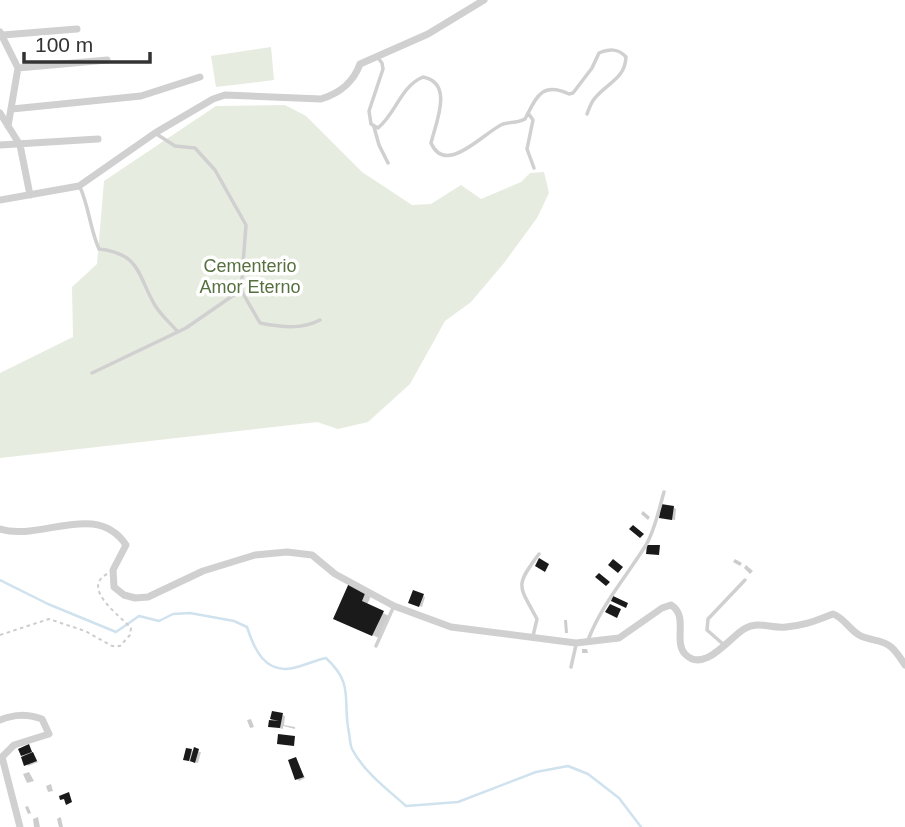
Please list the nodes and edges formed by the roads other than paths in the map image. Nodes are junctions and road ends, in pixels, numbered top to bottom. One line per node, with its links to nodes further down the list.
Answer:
1 (484, 0): 4 (street)
2 (77, 29): 3 (street)
3 (2, 34): 6 (street)
4 (376, 57): 13 (lane); 14 (street)
5 (107, 60): 6 (street)
6 (18, 68): 8 (street)
7 (200, 77): 8 (street)
8 (12, 109): 12 (street)
9 (0, 113): 12 (street)
10 (528, 113): 11 (lane); 13 (lane); 19 (lane)
11 (587, 114)
12 (8, 126): 17 (street)
13 (374, 127): 18 (lane)
14 (155, 133): 20 (street); 23 (lane)
15 (98, 139): 17 (street)
16 (0, 145): 17 (street)
17 (20, 145): 21 (street)
18 (388, 163)
19 (534, 168)
20 (79, 186): 21 (street); 25 (lane)
21 (30, 195): 22 (street)
22 (0, 200)
23 (241, 290): 24 (lane); 25 (lane)
24 (320, 320)
25 (178, 332): 26 (lane)
26 (92, 373)
27 (664, 492): 33 (lane)
28 (0, 529): 31 (street)
29 (539, 554): 32 (lane)
30 (746, 580): 36 (lane)
31 (394, 606): 32 (street); 35 (lane)
32 (532, 638): 34 (street)
33 (587, 642): 34 (street); 36 (street)
34 (576, 643): 38 (lane)
35 (376, 646)
36 (725, 646): 37 (street)
37 (905, 665)
38 (571, 667)
39 (0, 720): 40 (street)
40 (20, 827)

